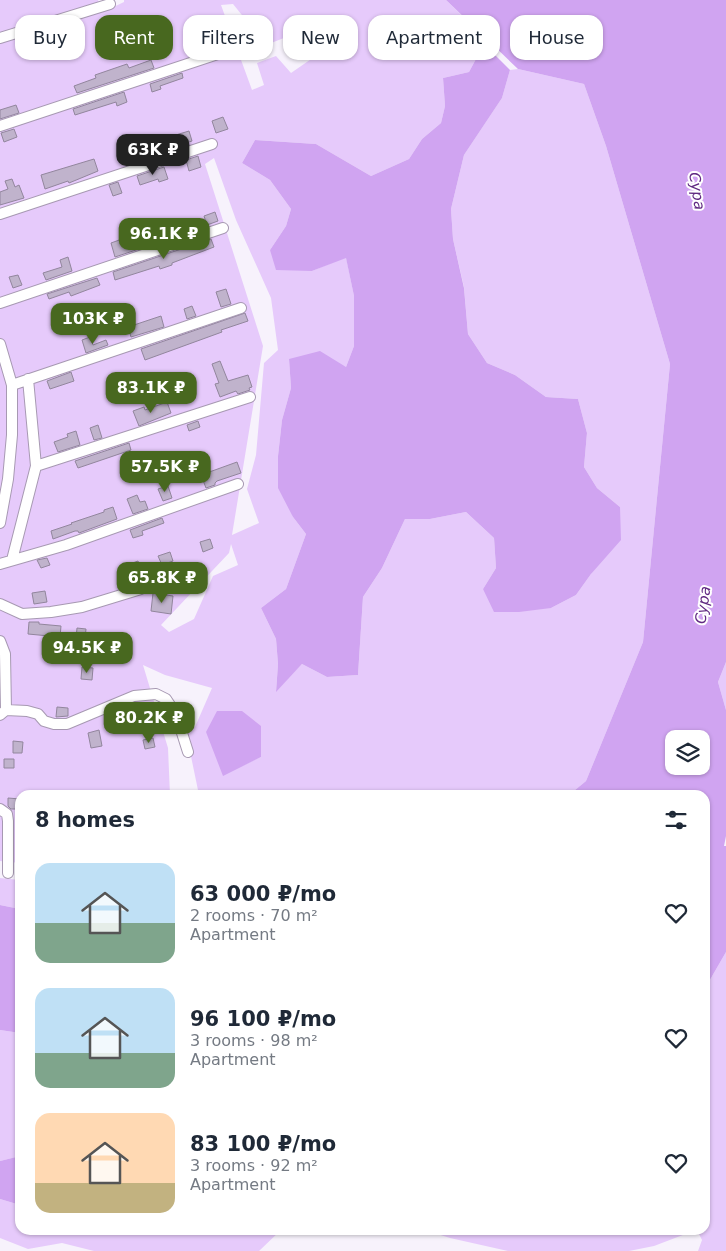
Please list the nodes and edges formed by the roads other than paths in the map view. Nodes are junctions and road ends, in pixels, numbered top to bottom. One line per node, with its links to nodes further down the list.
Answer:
1 (110, 4): 2 (street)
2 (0, 38)
3 (199, 60): 4 (street)
4 (0, 126)
5 (212, 144): 6 (street)
6 (0, 214)
7 (223, 228): 8 (street)
8 (0, 303)
9 (241, 308): 11 (street)
10 (0, 344): 12 (street)
11 (28, 379): 12 (street); 14 (street)
12 (12, 385): 16 (street)
13 (250, 397): 14 (street)
14 (36, 466): 17 (street)
15 (238, 484): 17 (street)
16 (0, 523)
17 (12, 560): 18 (street)
18 (0, 564)
19 (141, 589): 20 (street)
20 (0, 604)
21 (0, 641): 22 (street)
22 (3, 712): 23 (street)
23 (188, 752)
24 (0, 809): 25 (street)
25 (8, 873)

